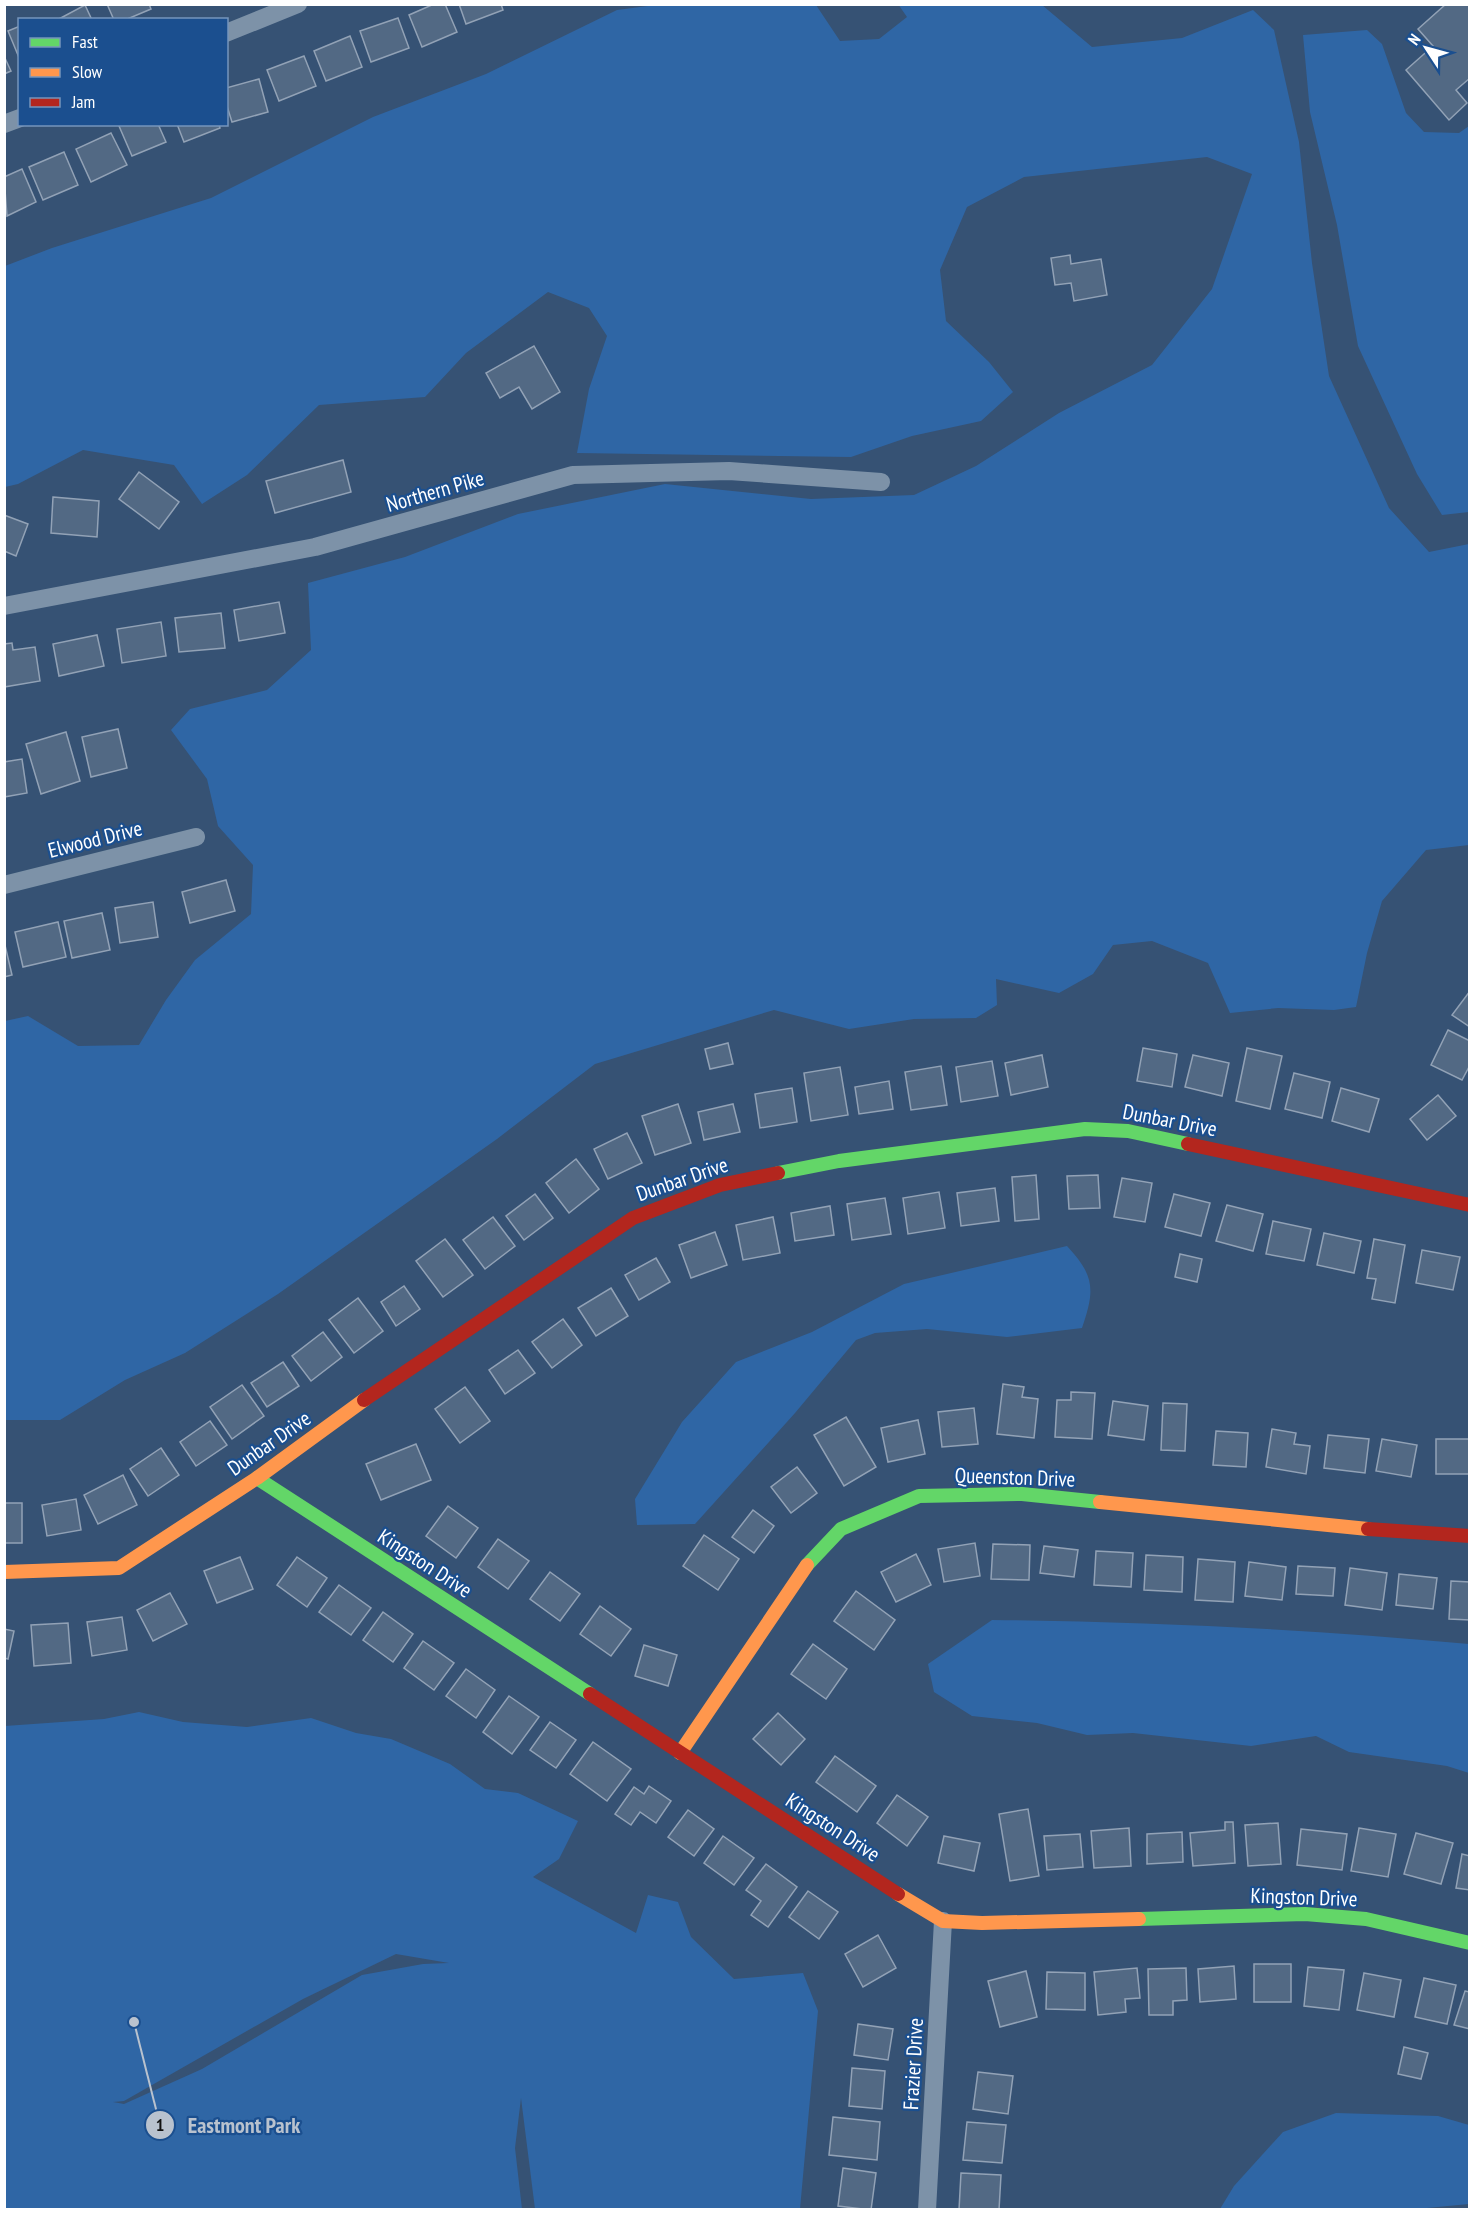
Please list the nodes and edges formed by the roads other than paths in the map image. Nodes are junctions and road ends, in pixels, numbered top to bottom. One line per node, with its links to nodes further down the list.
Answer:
1 (298, 4): 2 (street)
2 (228, 32)
3 (881, 482): 4 (street, Northern Pike)
4 (4, 606)
5 (196, 837): 6 (street, Elwood Drive)
6 (4, 885)
7 (1470, 1205): 8 (street, Dunbar Drive)
8 (256, 1479): 10 (street, Dunbar Drive); 11 (street, Kingston Drive)
9 (1470, 1536): 11 (street, Queenston Drive)
10 (4, 1572)
11 (680, 1753): 12 (street, Kingston Drive)
12 (943, 1921): 13 (street, Kingston Drive); 14 (street, Frazier Drive)
13 (1470, 1942)
14 (927, 2210)

